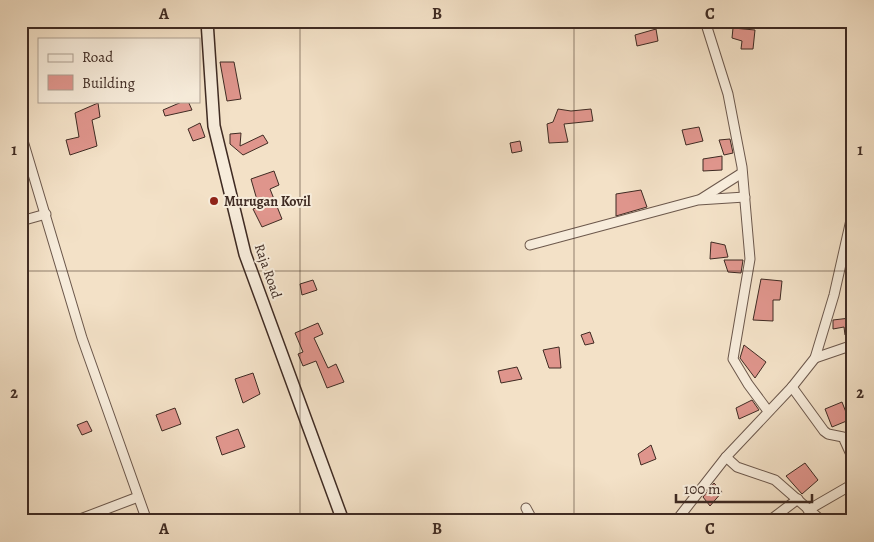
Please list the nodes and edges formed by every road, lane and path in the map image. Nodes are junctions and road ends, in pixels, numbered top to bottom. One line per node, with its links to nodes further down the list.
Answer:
1 (207, 21): 25 (street, Raja Road)
2 (705, 21): 5 (street)
3 (21, 134): 4 (street)
4 (23, 144): 9 (street)
5 (742, 173): 6 (street); 7 (street)
6 (744, 197): 7 (street); 15 (street)
7 (698, 200): 11 (street)
8 (853, 211): 13 (street)
9 (46, 214): 10 (street); 19 (street)
10 (21, 221)
11 (530, 245)
12 (853, 345): 13 (street)
13 (815, 358): 14 (street)
14 (792, 387): 15 (street); 17 (street)
15 (768, 411): 16 (street)
16 (726, 457): 20 (street); 27 (street)
17 (853, 459)
18 (853, 484): 22 (street)
19 (138, 497): 23 (street); 24 (street)
20 (798, 499): 22 (street); 28 (street)
21 (526, 508): 26 (street)
22 (808, 510): 29 (street)
23 (75, 521)
24 (147, 521)
25 (343, 521)
26 (533, 521)
27 (676, 521)
28 (769, 521)
29 (822, 521)

